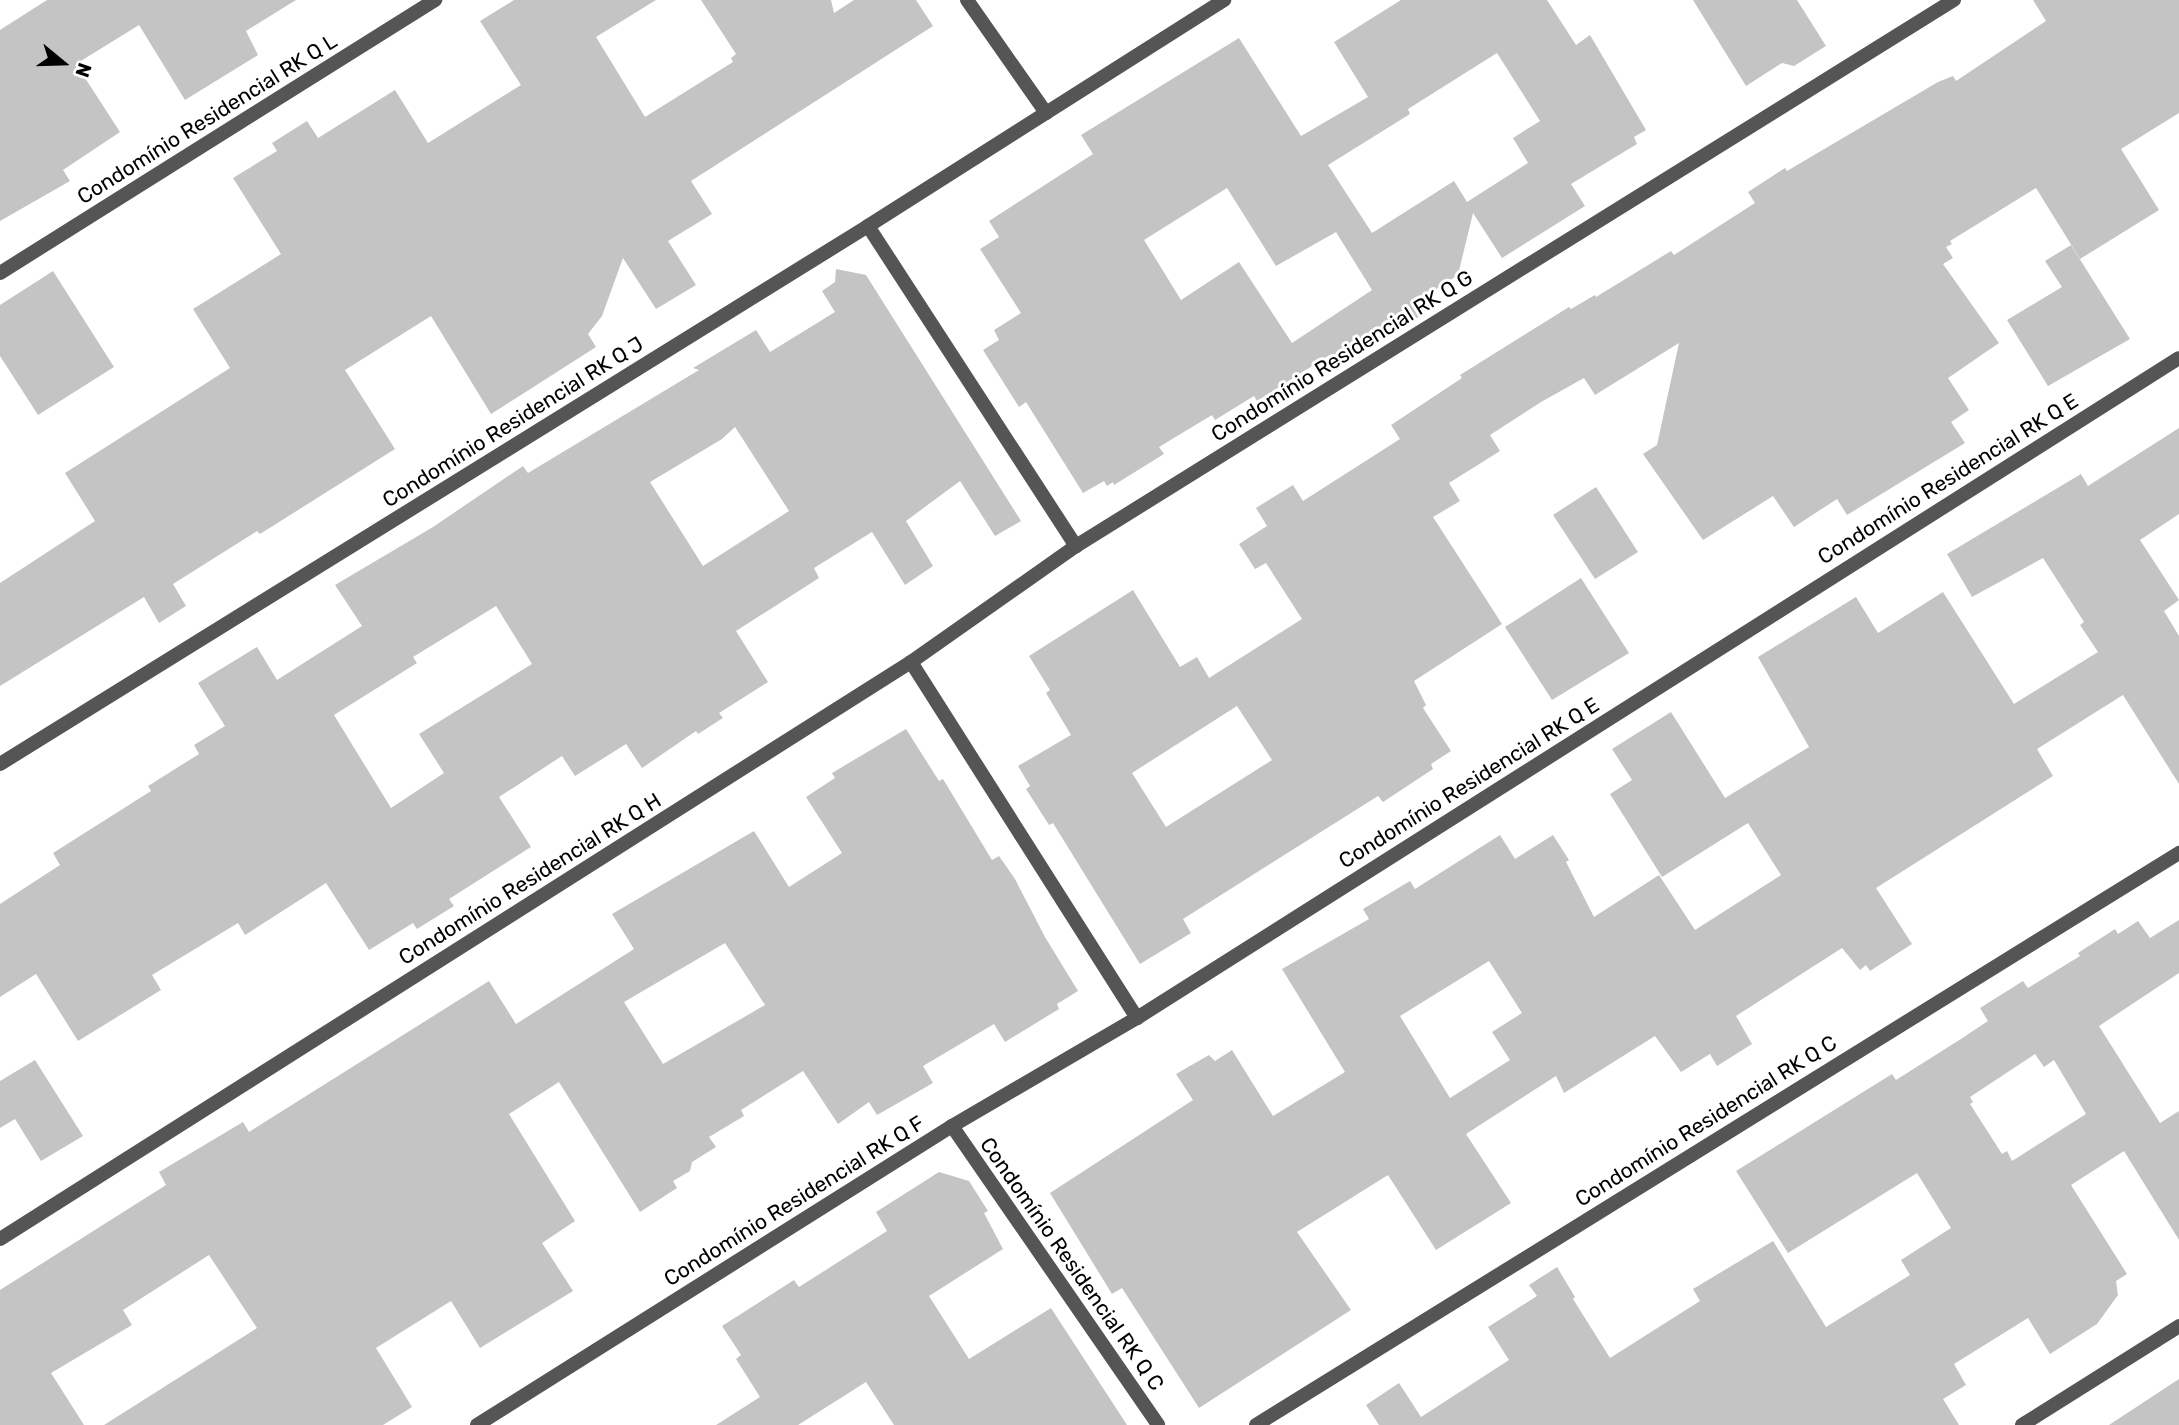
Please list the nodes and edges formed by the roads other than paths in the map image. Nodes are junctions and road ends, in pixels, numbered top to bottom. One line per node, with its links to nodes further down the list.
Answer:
1 (435, 0): 7 (street, Condomínio Residencial RK Q L)
2 (967, 0): 5 (street)
3 (1224, 0): 5 (street, Condomínio Residencial RK Q J)
4 (1954, 0): 9 (street, Condomínio Residencial RK Q G)
5 (1046, 113): 6 (street, Condomínio Residencial RK Q J)
6 (868, 226): 9 (street); 11 (street, Condomínio Residencial RK Q J)
7 (0, 273)
8 (2179, 358): 13 (street, Condomínio Residencial RK Q E)
9 (1076, 546): 10 (street, Condomínio Residencial RK Q H)
10 (911, 662): 13 (street); 15 (street, Condomínio Residencial RK Q H)
11 (0, 764)
12 (2179, 853): 19 (street, Condomínio Residencial RK Q C)
13 (1137, 1018): 14 (street, Condomínio Residencial RK Q F)
14 (952, 1126): 17 (street, Condomínio Residencial RK Q F); 18 (street, Condomínio Residencial RK Q C)
15 (0, 1239)
16 (2179, 1326): 20 (street)
17 (477, 1425)
18 (1158, 1425)
19 (1256, 1425)
20 (2022, 1425)

